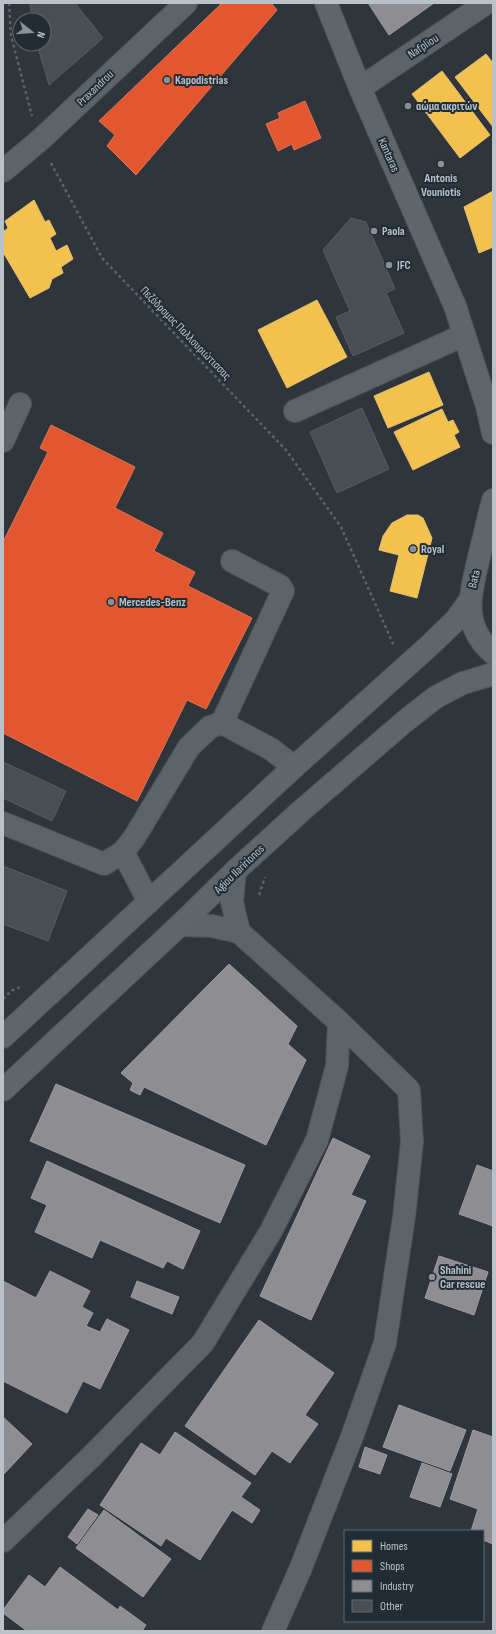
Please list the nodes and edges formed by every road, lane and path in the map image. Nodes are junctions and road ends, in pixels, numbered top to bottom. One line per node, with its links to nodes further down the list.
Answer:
1 (9, 3): 6 (path, Πεζόδρομος Παλλουριώτισσας)
2 (186, 3): 6 (street, Praxandrou)
3 (326, 3): 5 (main road, Kantaras)
4 (487, 7): 5 (street, Nafpliou)
5 (360, 88): 8 (main road, Kantaras)
6 (39, 141): 7 (street, Praxandrou); 18 (path, Πεζόδρομος Παλλουριώτισσας)
7 (3, 172)
8 (455, 306): 9 (main road, Kantaras); 10 (main road, Kantaras)
9 (464, 335): 12 (street); 13 (main road, Kantaras)
10 (493, 373)
11 (20, 404): 14 (street)
12 (295, 411)
13 (493, 433)
14 (3, 441)
15 (493, 500): 17 (main road, Bata)
16 (232, 561): 21 (street)
17 (470, 600): 19 (main road, Bata); 22 (main road)
18 (394, 647)
19 (493, 653)
20 (493, 674): 25 (main road, Agiou Ilaririonos)
21 (222, 723): 22 (street); 24 (street)
22 (294, 767): 26 (main road)
23 (3, 823): 24 (street)
24 (123, 852): 26 (street)
25 (234, 871): 27 (main road, Agiou Ilaririonos); 28 (street)
26 (149, 902): 30 (main road)
27 (180, 925): 28 (street); 31 (main road, Agiou Ilaririonos)
28 (239, 932): 29 (street)
29 (339, 1022): 32 (street); 33 (street)
30 (3, 1037)
31 (3, 1090)
32 (3, 1541)
33 (273, 1631)

